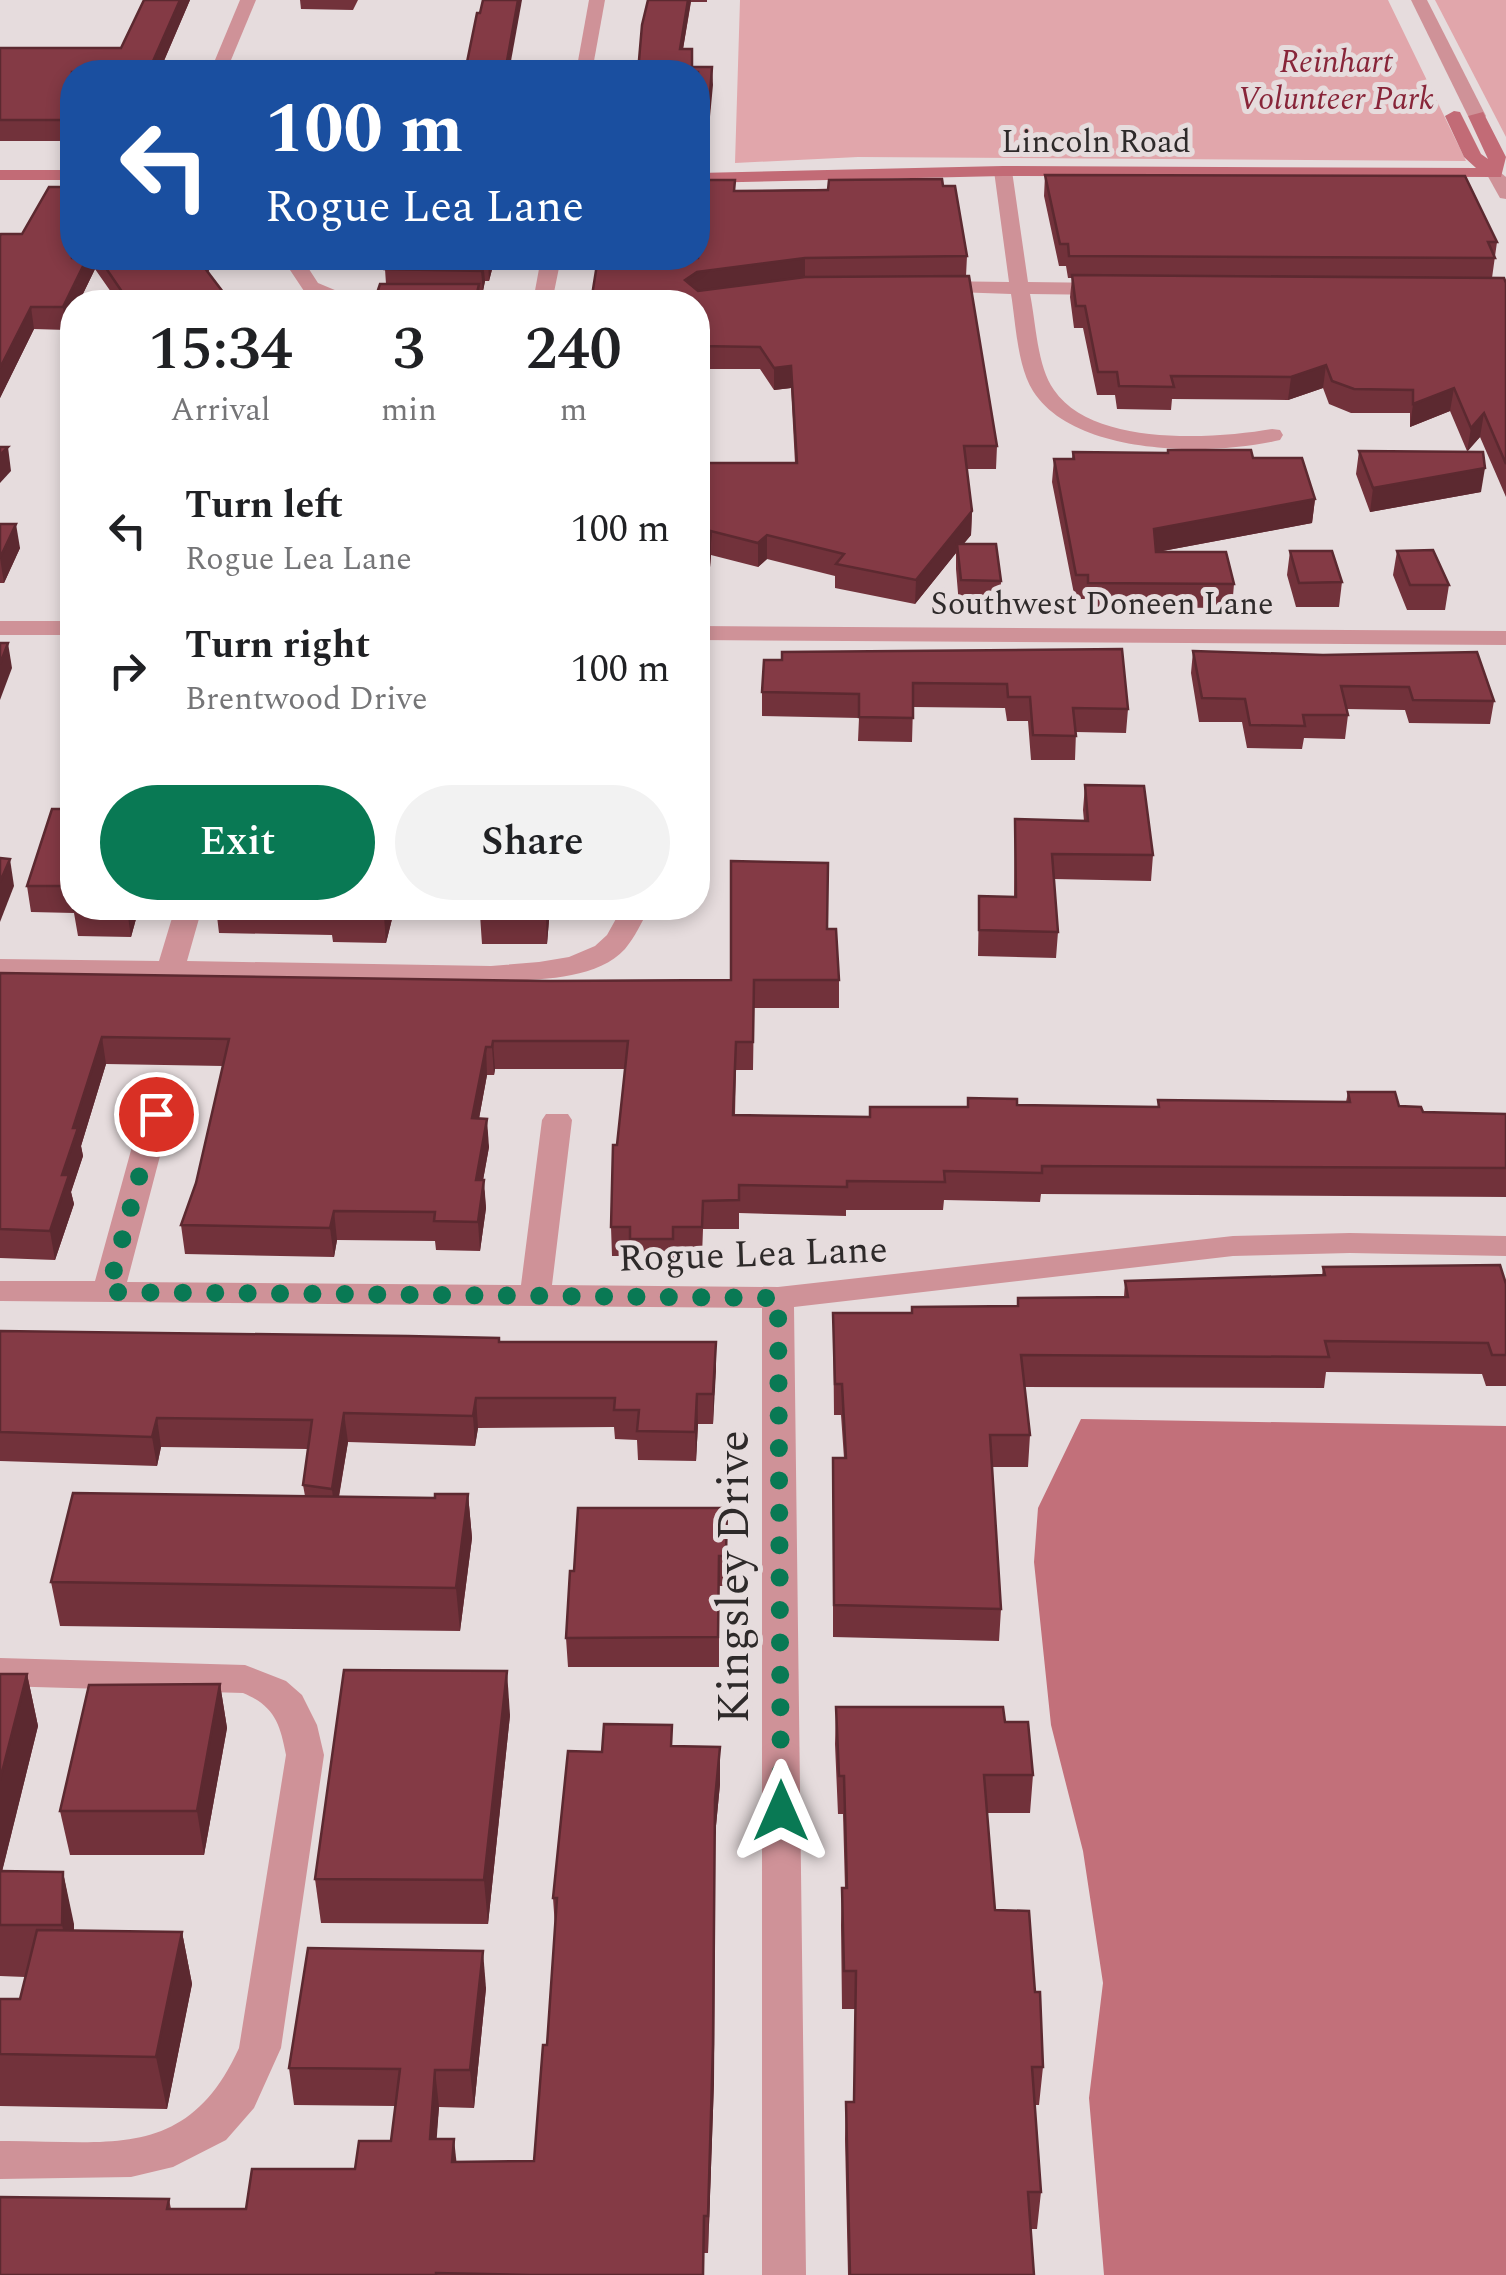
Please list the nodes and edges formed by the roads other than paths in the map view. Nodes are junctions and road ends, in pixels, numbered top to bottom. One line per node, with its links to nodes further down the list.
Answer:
1 (248, 0): 4 (street)
2 (596, 0): 5 (street)
3 (1419, 0): 8 (street)
4 (223, 60)
5 (586, 60)
6 (1450, 107): 8 (street)
7 (1003, 171): 8 (street, Lincoln Road); 11 (street, Lincoln Road); 15 (street)
8 (1495, 173): 12 (street)
9 (0, 175): 10 (street)
10 (60, 175)
11 (710, 178)
12 (1506, 194)
13 (300, 270): 17 (street)
14 (920, 286): 15 (street)
15 (1020, 288): 16 (street); 18 (street)
16 (1126, 289)
17 (315, 290)
18 (1272, 435)
19 (0, 628): 20 (street)
20 (60, 628)
21 (710, 632): 22 (street, Southwest Doneen Lane)
22 (1506, 638)
23 (185, 920): 26 (street)
24 (627, 920): 26 (street)
25 (0, 967): 26 (street)
26 (171, 969)
27 (156, 1114): 31 (street)
28 (557, 1120): 32 (street)
29 (1506, 1246): 33 (street, Rogue Lea Lane)
30 (0, 1291): 31 (street, Rogue Lea Lane)
31 (108, 1292): 32 (street, Rogue Lea Lane)
32 (535, 1298): 33 (street, Rogue Lea Lane)
33 (778, 1298): 36 (street, Kingsley Drive)
34 (0, 1672): 35 (street)
35 (0, 2160)
36 (784, 2275)

